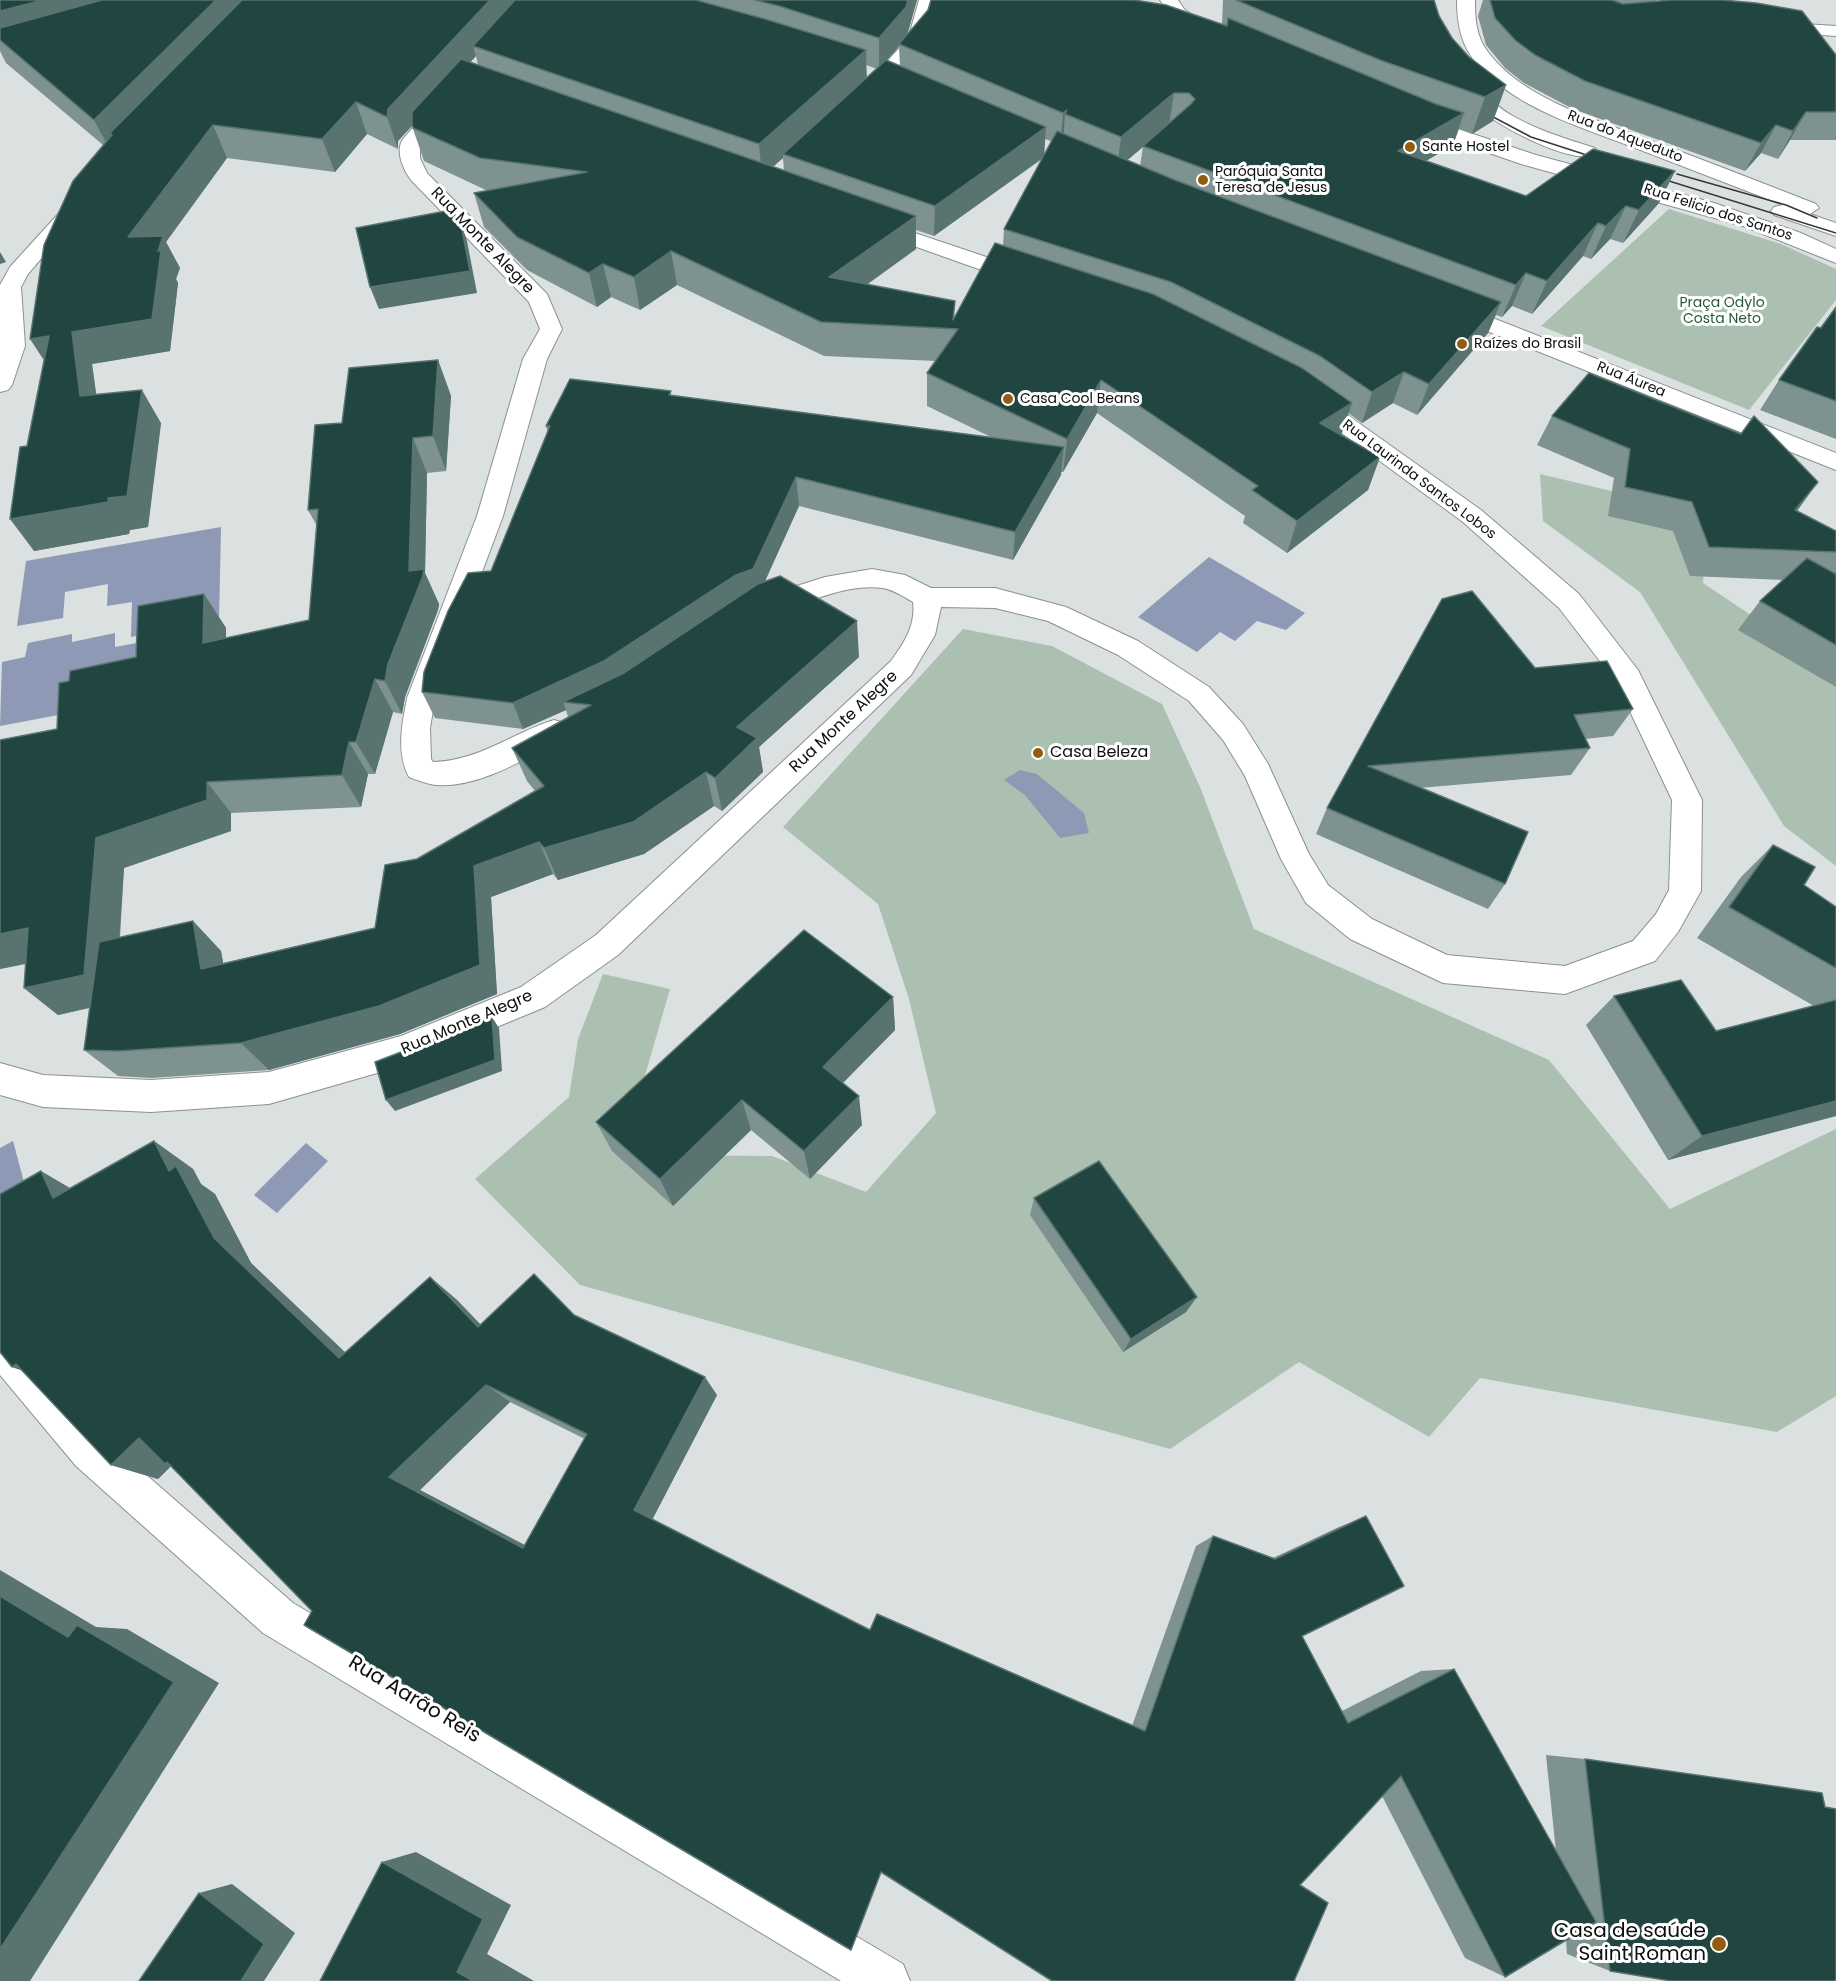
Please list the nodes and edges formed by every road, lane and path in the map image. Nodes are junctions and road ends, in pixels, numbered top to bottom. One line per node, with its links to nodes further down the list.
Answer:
1 (928, 0): 8 (street)
2 (1169, 0): 6 (street)
3 (1466, 0): 17 (street, Rua do Aqueduto)
4 (1753, 25): 5 (street)
5 (1836, 32)
6 (1226, 43)
7 (1450, 72): 13 (street)
8 (874, 76): 10 (street); 11 (street)
9 (464, 81): 28 (street, Rua Monte Alegre)
10 (905, 88)
11 (851, 110)
12 (1395, 113): 19 (street, Rua Felicio dos Santos)
13 (1608, 158)
14 (1685, 181): 18 (street)
15 (87, 193): 22 (street)
16 (846, 215): 20 (street)
17 (1836, 218)
18 (1836, 230)
19 (1836, 257)
20 (1046, 285)
21 (1430, 301): 25 (street, Rua Áurea)
22 (7, 348): 23 (street)
23 (0, 385)
24 (1293, 389): 26 (street, Rua Laurinda Santos Lobos)
25 (1836, 462)
26 (926, 597): 27 (street); 29 (street, Rua Monte Alegre)
27 (742, 618)
28 (573, 722)
29 (0, 1079)
30 (0, 1345): 31 (street, Rua Aarão Reis)
31 (886, 1981)

